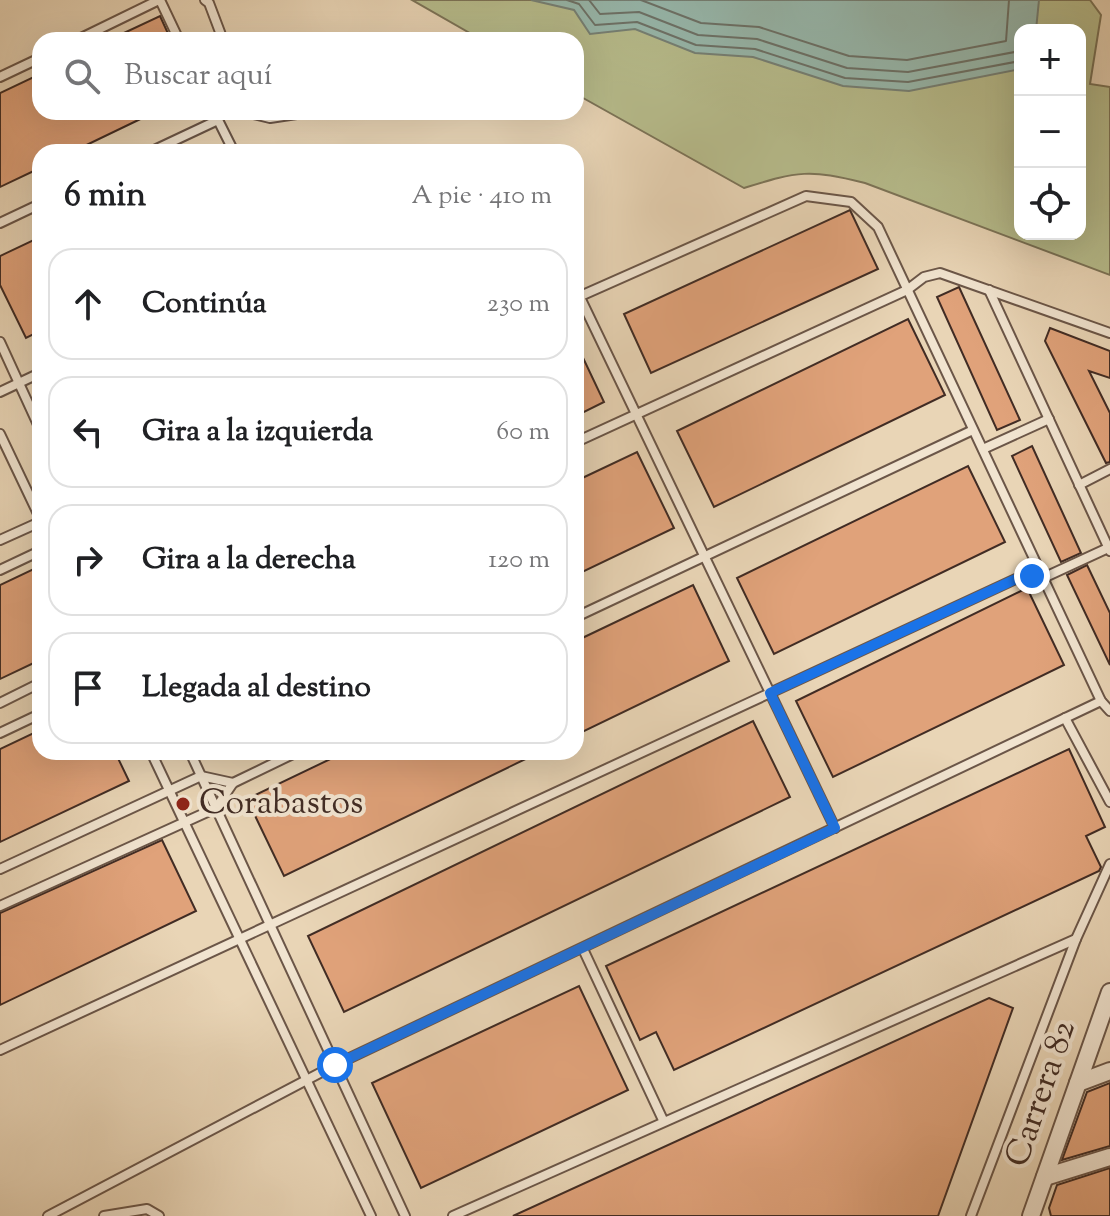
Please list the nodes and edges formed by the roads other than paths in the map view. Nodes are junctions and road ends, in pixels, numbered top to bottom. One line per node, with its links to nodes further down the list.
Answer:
1 (160, 0): 3 (lane); 4 (lane)
2 (205, 0): 5 (lane)
3 (94, 32)
4 (175, 32)
5 (220, 32)
6 (32, 62): 7 (lane)
7 (0, 77)
8 (209, 120): 10 (lane)
9 (220, 120): 11 (lane)
10 (165, 144)
11 (231, 144)
12 (32, 208): 13 (lane)
13 (0, 223)
14 (907, 290): 15 (lane); 16 (lane); 24 (lane); 26 (lane)
15 (989, 290): 18 (lane); 25 (lane)
16 (584, 291)
17 (584, 308): 24 (lane)
18 (1110, 333)
19 (0, 342): 21 (lane)
20 (32, 377): 21 (lane)
21 (19, 383): 22 (lane); 23 (lane)
22 (0, 392)
23 (32, 411)
24 (636, 414): 28 (lane); 37 (lane)
25 (1049, 419): 29 (lane); 31 (lane)
26 (973, 430): 29 (lane); 37 (lane)
27 (0, 434): 32 (lane)
28 (584, 438)
29 (983, 449): 39 (lane)
30 (1110, 469): 31 (lane)
31 (1079, 485): 35 (lane)
32 (32, 503)
33 (32, 524): 34 (lane)
34 (0, 540)
35 (1109, 550): 39 (lane)
36 (32, 555): 38 (lane)
37 (704, 555): 40 (lane); 42 (lane)
38 (0, 570)
39 (1043, 578): 42 (lane); 43 (lane)
40 (584, 613)
41 (32, 687): 44 (lane)
42 (770, 693): 58 (lane); 62 (lane)
43 (1101, 701): 45 (lane); 47 (lane)
44 (0, 703)
45 (1110, 711)
46 (32, 718): 48 (lane)
47 (1065, 718): 55 (lane); 58 (lane)
48 (0, 733)
49 (155, 760): 54 (lane)
50 (194, 760): 52 (lane)
51 (280, 760): 53 (lane)
52 (201, 776): 53 (lane); 54 (lane); 56 (lane)
53 (233, 783): 56 (lane)
54 (169, 790): 57 (lane); 60 (lane)
55 (1110, 802)
56 (216, 808): 57 (lane); 62 (lane)
57 (184, 822): 61 (lane); 64 (lane)
58 (835, 828): 65 (lane)
59 (1110, 864): 63 (lane)
60 (0, 869)
61 (0, 906)
62 (270, 925): 64 (lane); 68 (lane)
63 (1076, 939): 72 (lane); 81 (lane)
64 (240, 940): 67 (lane); 70 (lane)
65 (583, 949): 68 (lane); 72 (lane)
66 (1110, 992): 71 (street, Carrera 82)
67 (0, 1050)
68 (335, 1065): 70 (lane); 79 (lane)
69 (1110, 1071): 71 (street)
70 (307, 1080): 75 (lane); 78 (lane)
71 (1078, 1083): 74 (street, Carrera 82)
72 (663, 1120): 80 (lane)
73 (1110, 1157): 74 (street)
74 (1045, 1177): 82 (street, Carrera 82)
75 (48, 1216)
76 (104, 1216): 77 (lane)
77 (159, 1216)
78 (371, 1216)
79 (405, 1216)
80 (453, 1216)
81 (971, 1216)
82 (1031, 1216)

